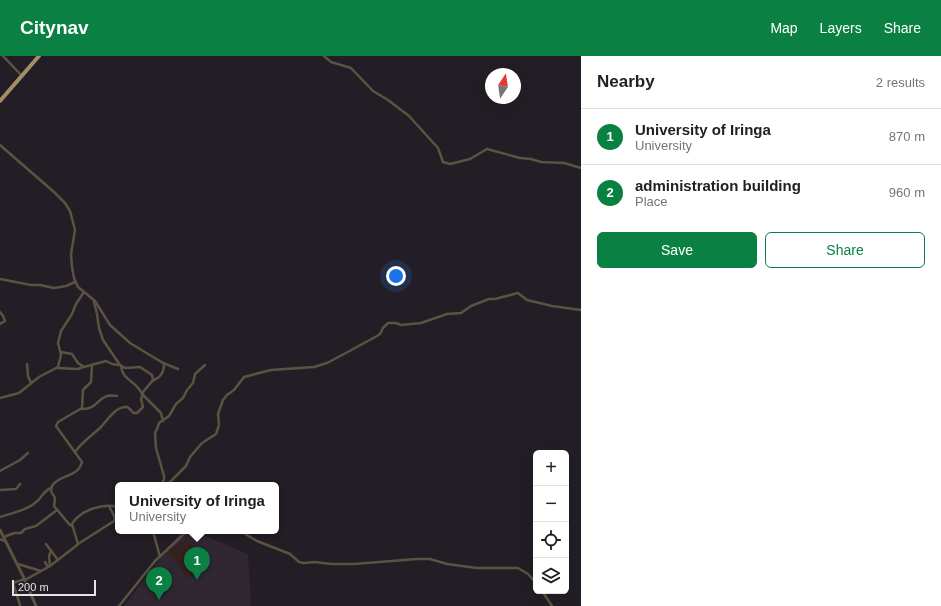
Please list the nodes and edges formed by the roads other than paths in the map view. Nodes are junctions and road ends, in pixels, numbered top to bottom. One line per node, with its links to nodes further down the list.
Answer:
1 (3, 56): 4 (street)
2 (39, 56): 4 (highway)
3 (324, 56): 7 (street)
4 (22, 76): 5 (highway)
5 (0, 101)
6 (0, 145): 9 (street)
7 (581, 168)
8 (0, 279): 9 (street)
9 (76, 282): 10 (street)
10 (84, 292): 11 (street); 15 (street)
11 (94, 300): 16 (street); 18 (street)
12 (581, 310): 35 (street)
13 (0, 312): 14 (street)
14 (0, 324)
15 (60, 352): 21 (street); 22 (street)
16 (164, 363): 23 (street); 24 (street)
17 (27, 364): 25 (street)
18 (120, 365): 20 (street); 24 (street); 26 (street)
19 (205, 365): 30 (street)
20 (92, 366): 21 (street); 29 (street)
21 (84, 367): 22 (street)
22 (56, 368): 25 (street)
23 (178, 369)
24 (152, 381): 26 (street)
25 (31, 383): 28 (street)
26 (143, 394): 30 (street); 31 (street)
27 (117, 396): 29 (street)
28 (0, 398)
29 (82, 409): 31 (street)
30 (163, 421): 34 (street)
31 (75, 452): 37 (street)
32 (28, 453): 33 (street)
33 (0, 471)
34 (163, 482)
35 (170, 482)
36 (20, 484): 38 (street)
37 (51, 488): 41 (street); 42 (street)
38 (0, 490)
39 (109, 506): 40 (street); 43 (street); 52 (street)
40 (115, 507)
41 (57, 510): 43 (street); 48 (street)
42 (0, 517)
43 (72, 526): 52 (street)
44 (0, 530): 48 (street)
45 (154, 534): 54 (street)
46 (184, 534): 54 (street)
47 (245, 534): 61 (street)
48 (4, 537): 50 (street)
49 (0, 539): 50 (street)
50 (6, 542): 57 (street)
51 (46, 544): 53 (street)
52 (78, 544): 55 (street)
53 (51, 551): 55 (street); 58 (street)
54 (160, 557): 65 (street)
55 (58, 560): 58 (street)
56 (45, 562): 58 (street)
57 (18, 564): 59 (street); 60 (street)
58 (49, 567): 59 (street)
59 (41, 571): 60 (street)
60 (25, 579): 63 (street); 64 (street)
61 (533, 580)
62 (544, 594): 66 (street)
63 (20, 605)
64 (36, 606)
65 (119, 606)
66 (552, 606)

